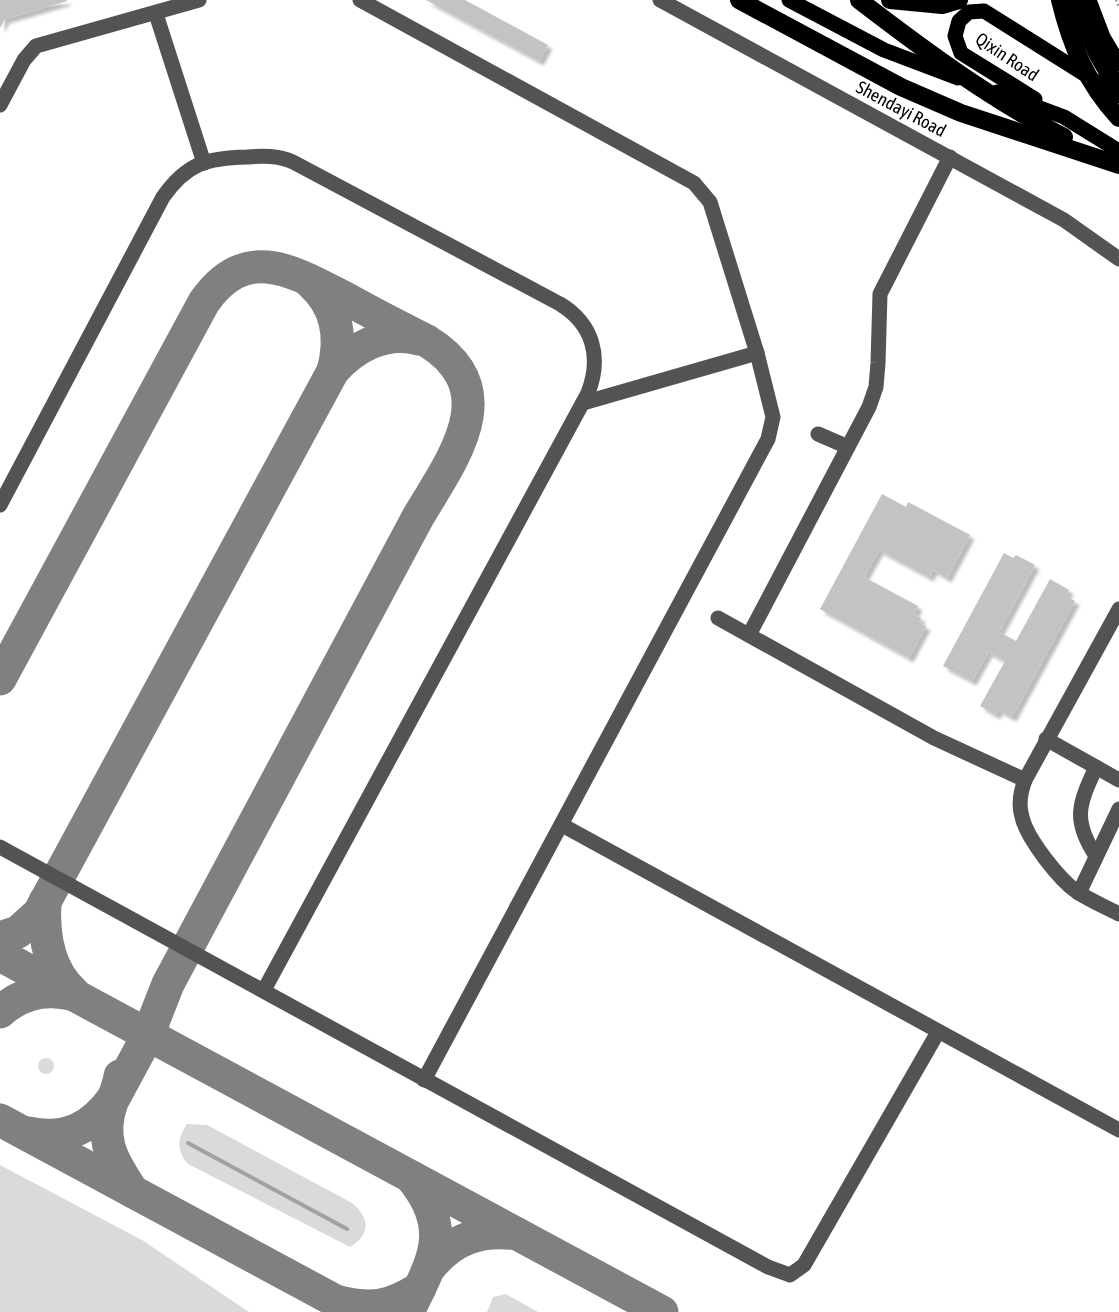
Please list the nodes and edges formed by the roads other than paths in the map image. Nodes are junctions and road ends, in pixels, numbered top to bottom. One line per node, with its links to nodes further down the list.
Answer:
1 (199, 0): 12 (street)
2 (360, 0): 24 (street)
3 (660, 0): 20 (street, Shendayi Road)
4 (739, 0): 22 (highway)
5 (789, 0): 17 (main road, Qixin Road)
6 (859, 0): 22 (highway)
7 (890, 0): 8 (highway)
8 (959, 0)
9 (1060, 0): 18 (highway)
10 (1078, 0): 14 (highway)
11 (1089, 0): 13 (main road)
12 (156, 14): 16 (street); 21 (street)
13 (1119, 64)
14 (1119, 88)
15 (1119, 96): 17 (main road, Qixin Road)
16 (0, 105)
17 (1064, 117): 19 (main road, Qixin Road)
18 (1119, 118)
19 (1119, 151)
20 (950, 157): 23 (street, Shendayi Road); 27 (street)
21 (204, 163): 25 (street); 28 (street)
22 (1119, 165)
23 (1119, 259)
24 (757, 353): 25 (street); 37 (street)
25 (583, 403): 42 (street)
26 (818, 434): 27 (street)
27 (848, 447): 31 (street)
28 (0, 504)
29 (1119, 609): 32 (street)
30 (718, 618): 31 (street)
31 (748, 635): 34 (street)
32 (1046, 739): 33 (street); 34 (street)
33 (1096, 767): 35 (street); 39 (street)
34 (1025, 780): 40 (street)
35 (1119, 780)
36 (1119, 809): 39 (street)
37 (562, 825): 43 (street); 44 (street)
38 (0, 847): 42 (street)
39 (1096, 856): 40 (street)
40 (1079, 893): 41 (street)
41 (1119, 914)
42 (264, 990): 44 (street)
43 (938, 1032): 44 (street); 45 (street)
44 (424, 1080)
45 (1119, 1130)

